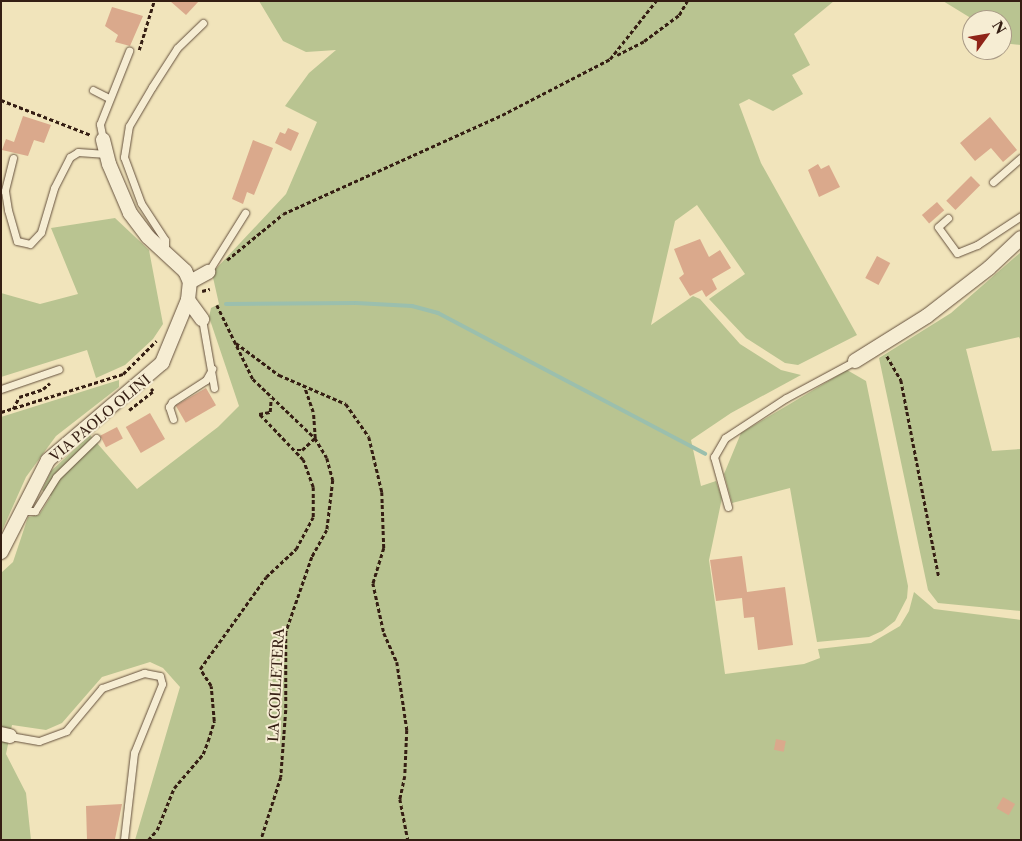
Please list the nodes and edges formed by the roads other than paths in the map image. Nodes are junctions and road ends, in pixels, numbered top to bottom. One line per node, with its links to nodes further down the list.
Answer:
1 (203, 23): 14 (lane)
2 (129, 51): 4 (lane)
3 (93, 90): 4 (lane)
4 (109, 98): 5 (lane)
5 (103, 140): 6 (street)
6 (106, 154): 7 (lane); 14 (street)
7 (13, 158)
8 (1021, 158): 9 (lane)
9 (993, 182)
10 (245, 213): 15 (lane)
11 (1021, 216): 12 (lane)
12 (948, 218)
13 (1021, 238): 19 (street)
14 (165, 250): 16 (street)
15 (208, 272): 16 (street)
16 (190, 282): 17 (street, VIA PAOLO OLINI)
17 (186, 306): 18 (street); 27 (street, VIA PAOLO OLINI)
18 (202, 319): 21 (lane)
19 (855, 361): 26 (lane)
20 (59, 369): 23 (lane)
21 (212, 369): 22 (lane); 24 (lane)
22 (214, 388)
23 (1, 389)
24 (173, 419)
25 (96, 438): 27 (lane)
26 (728, 507)
27 (20, 511): 28 (street, VIA PAOLO OLINI)
28 (1, 552)
29 (6, 735): 30 (lane)
30 (124, 840)

